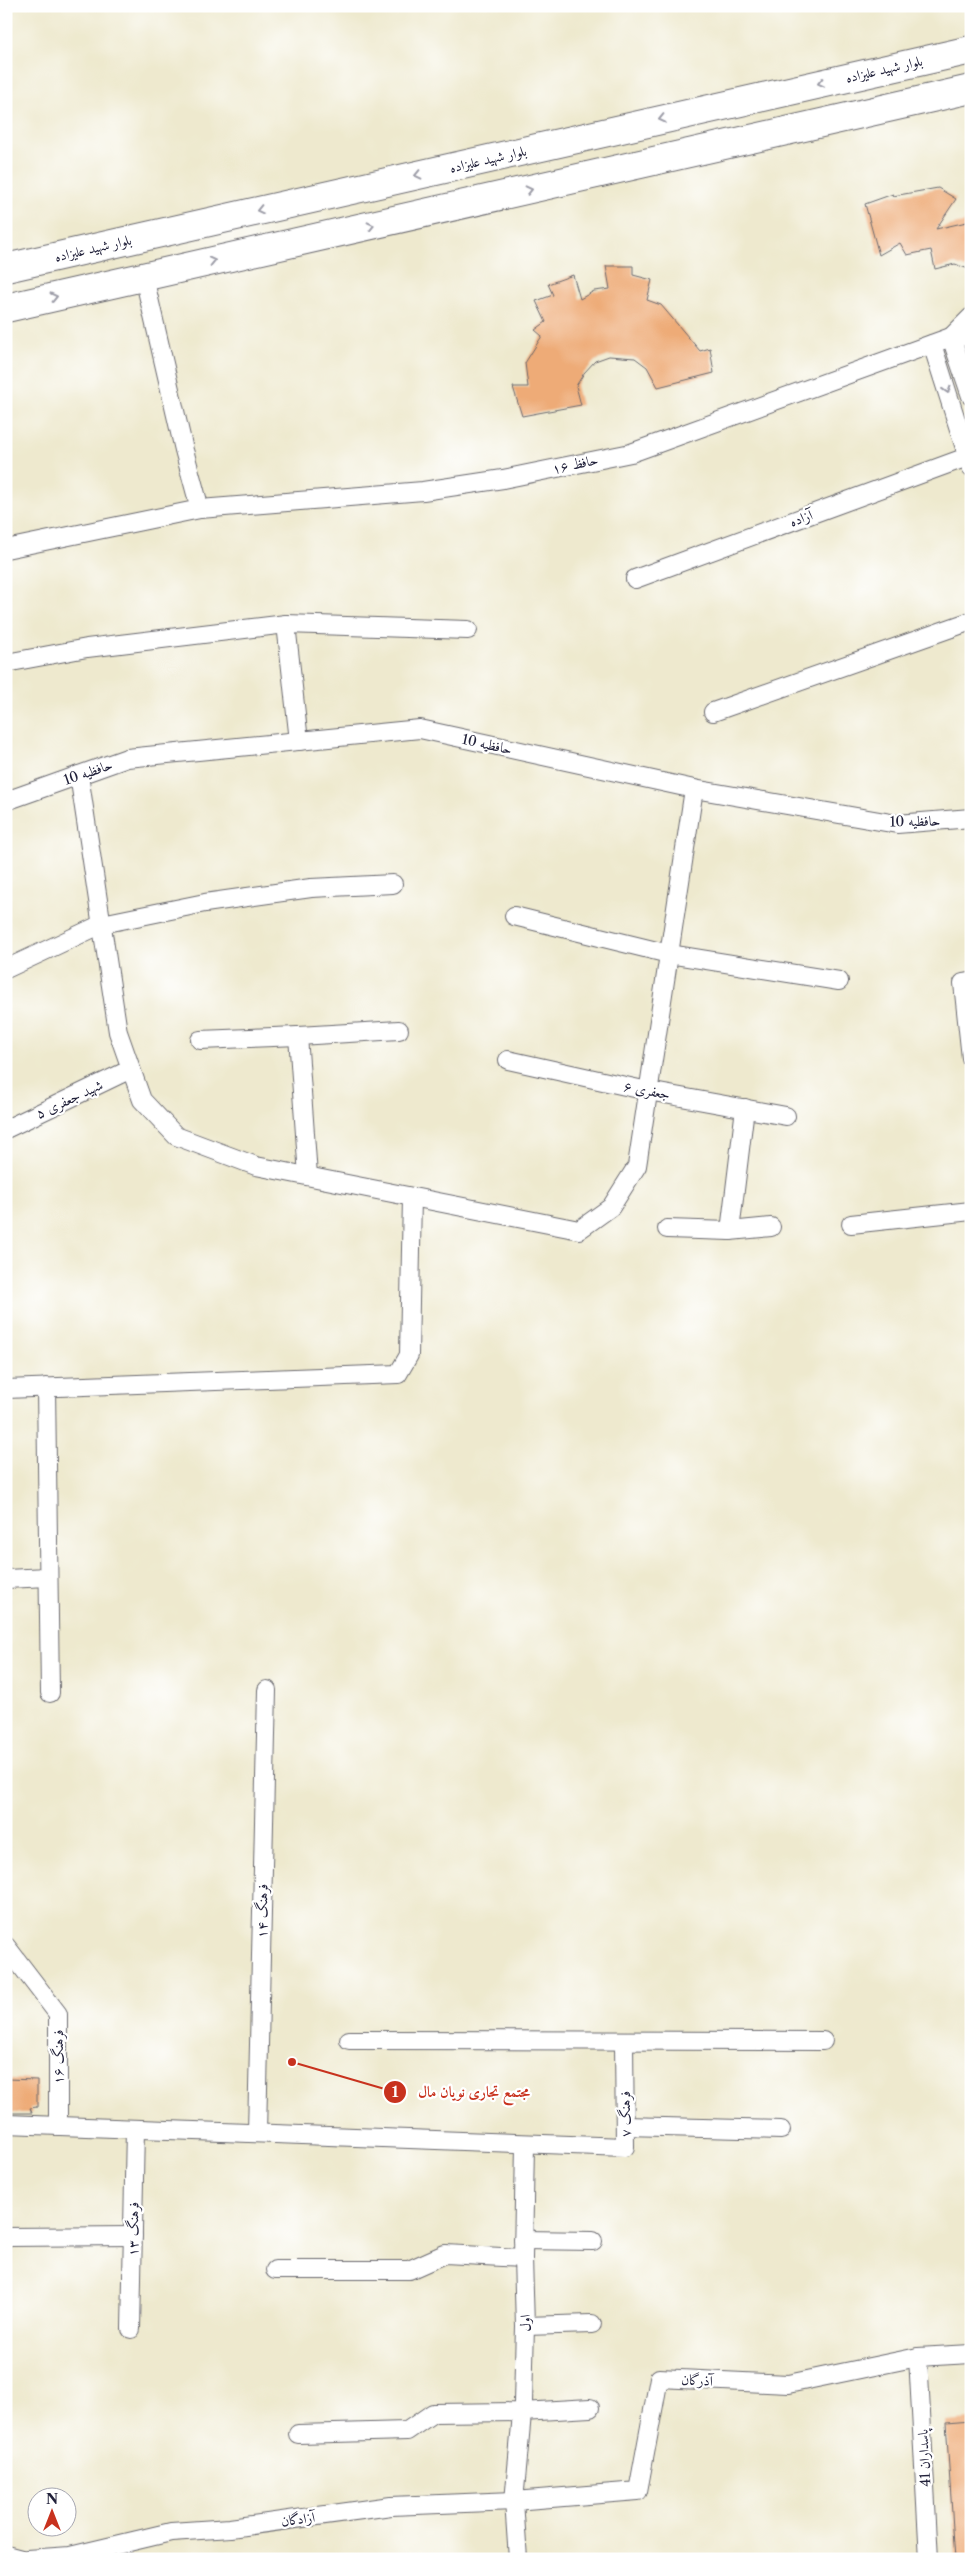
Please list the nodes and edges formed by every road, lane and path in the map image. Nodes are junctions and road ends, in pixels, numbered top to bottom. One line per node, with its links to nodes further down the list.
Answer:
1 (971, 50): 3 (main road, بلوار شهید علیزاده, one-way to 3)
2 (971, 89): 4 (main road, one-way to 2)
3 (6, 268)
4 (144, 277): 5 (main road, one-way to 4); 12 (street)
5 (6, 308)
6 (971, 317): 8 (street)
7 (971, 336): 8 (street)
8 (951, 337): 9 (street, حافظ ۱۶); 10 (street)
9 (932, 344): 11 (street, one-way to 11); 12 (street, حافظ ۱۶)
10 (971, 396)
11 (969, 462): 14 (street, آزاده)
12 (200, 509): 13 (street, حافظ ۱۶)
13 (6, 549)
14 (634, 579)
15 (971, 621): 19 (street)
16 (286, 624): 17 (street); 18 (street); 20 (street)
17 (468, 630)
18 (6, 664)
19 (713, 712)
20 (299, 741): 21 (street, حافظیه 10); 22 (street, حافظیه 10)
21 (80, 775): 23 (street, حافظیه 10); 27 (street)
22 (694, 789): 24 (street, حافظیه 10); 28 (street)
23 (6, 801)
24 (971, 818)
25 (393, 884): 27 (street)
26 (514, 916): 28 (street)
27 (102, 924): 29 (street); 37 (street)
28 (669, 954): 30 (street); 38 (street)
29 (6, 969)
30 (839, 981)
31 (967, 983): 35 (street)
32 (399, 1030): 33 (street)
33 (298, 1036): 34 (street); 42 (street)
34 (200, 1040)
35 (971, 1058)
36 (508, 1060): 38 (street, جعفری ۶)
37 (131, 1069): 41 (street, شهید جعفری ۵); 42 (street)
38 (648, 1091): 39 (street, جعفری ۶); 43 (street)
39 (745, 1108): 40 (street, جعفری ۶); 48 (street)
40 (786, 1116)
41 (6, 1129)
42 (308, 1176): 43 (street)
43 (412, 1197): 49 (street)
44 (971, 1211): 45 (street)
45 (851, 1224)
46 (771, 1227): 48 (street)
47 (667, 1229): 48 (street)
48 (730, 1231)
49 (46, 1387): 50 (street); 51 (street)
50 (6, 1389)
51 (48, 1577): 52 (street); 54 (street)
52 (6, 1579)
53 (267, 1690): 64 (street, فرهنگ ۱۴)
54 (50, 1693)
55 (6, 1946): 60 (street, فرهنگ ۱۶)
56 (349, 2040): 57 (street)
57 (624, 2041): 58 (street); 61 (street, فرهنگ ۷)
58 (823, 2041)
59 (6, 2124): 60 (street)
60 (58, 2126): 62 (street)
61 (625, 2126): 63 (street); 65 (street, فرهنگ ۷)
62 (135, 2128): 64 (street); 66 (street, فرهنگ ۱۳)
63 (781, 2130)
64 (258, 2133): 65 (street)
65 (526, 2144): 68 (street, اول)
66 (133, 2236): 67 (street); 74 (street, فرهنگ ۱۳)
67 (6, 2237)
68 (523, 2240): 69 (street); 70 (street, اول)
69 (593, 2241)
70 (523, 2258): 71 (street); 73 (street, اول)
71 (275, 2270)
72 (592, 2324): 73 (street)
73 (526, 2326): 78 (street, اول)
74 (131, 2330)
75 (971, 2354): 76 (street, آذرگان)
76 (918, 2357): 80 (street, آذرگان); 85 (street, پاسداران 41)
77 (590, 2408): 78 (street)
78 (522, 2412): 79 (street); 80 (street, اول)
79 (298, 2434)
80 (514, 2501): 83 (street, آزادگان); 84 (street)
81 (6, 2555): 82 (street)
82 (21, 2559)
83 (27, 2559)
84 (518, 2559)
85 (929, 2559)

